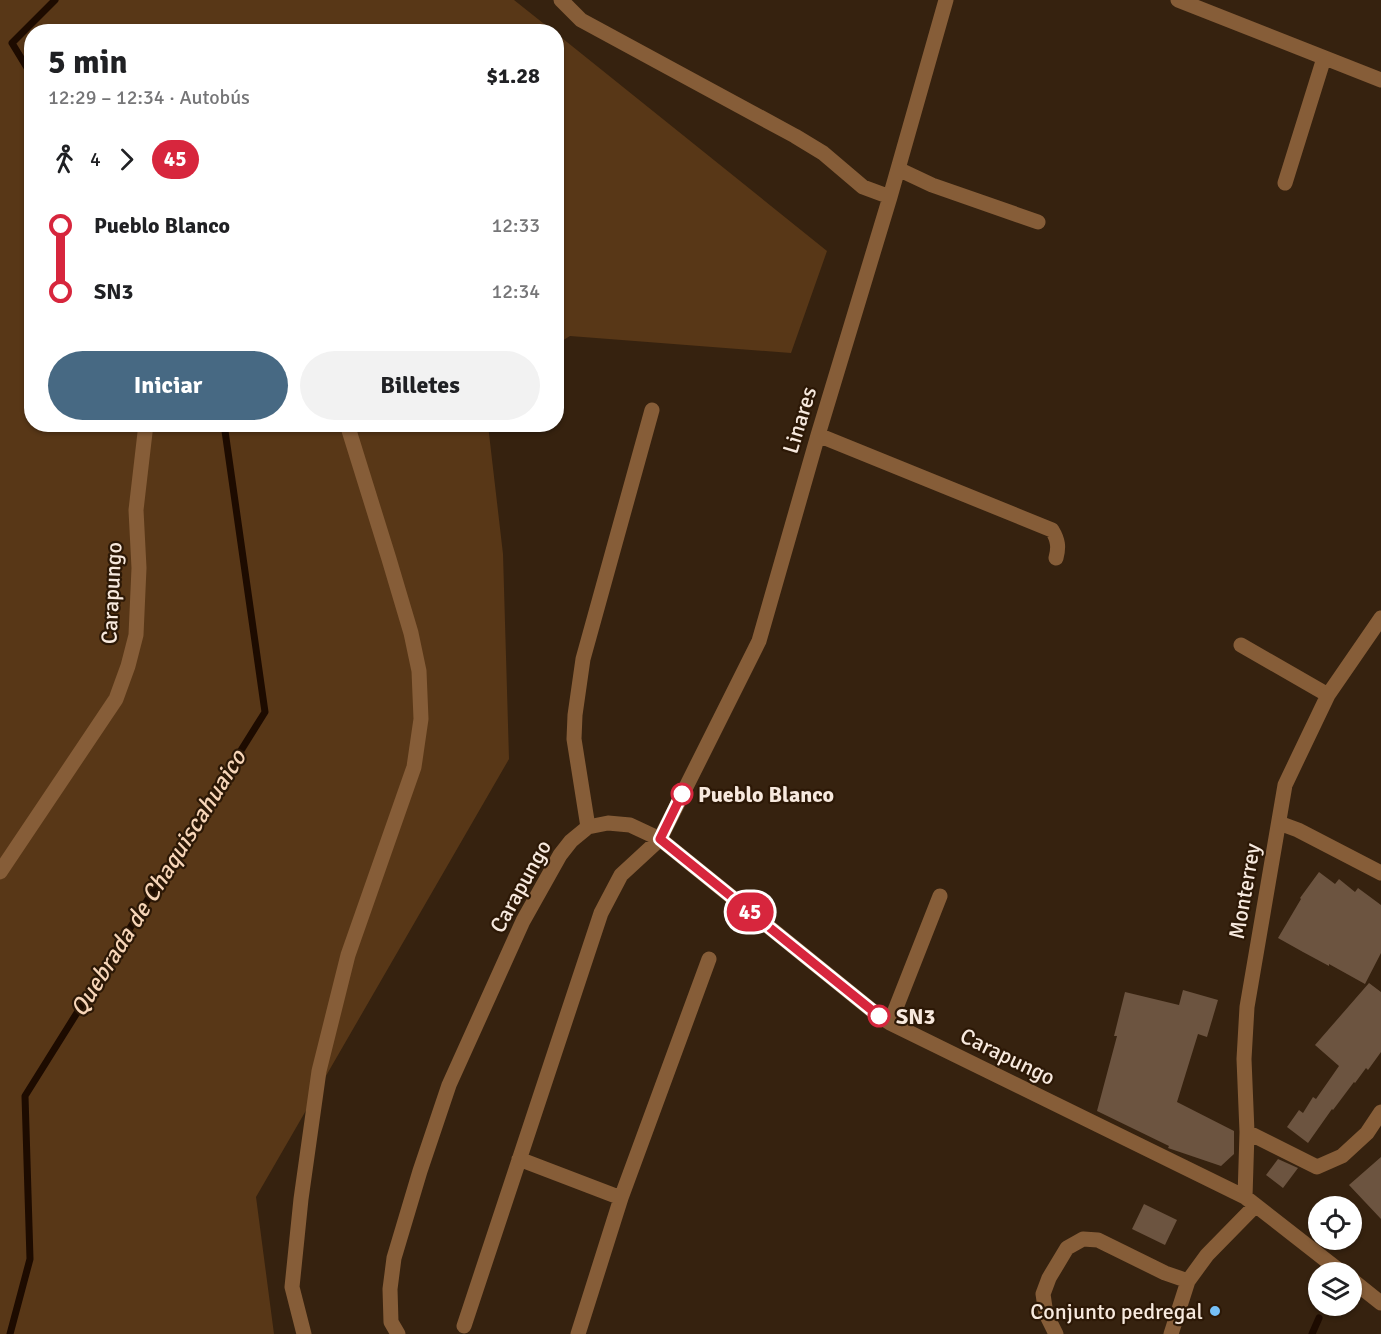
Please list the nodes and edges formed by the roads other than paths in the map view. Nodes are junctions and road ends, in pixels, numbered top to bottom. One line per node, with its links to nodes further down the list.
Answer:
1 (561, 0): 8 (street)
2 (946, 0): 6 (street, Linares)
3 (1178, 0): 4 (street)
4 (1324, 58): 5 (street); 7 (street)
5 (1381, 80)
6 (898, 169): 8 (street, Linares); 9 (street)
7 (1285, 183)
8 (890, 197): 13 (street, Linares)
9 (1038, 222)
10 (652, 410): 19 (street)
11 (145, 432): 21 (street, Carapungo)
12 (349, 432): 36 (street)
13 (818, 435): 14 (street); 20 (street, Linares)
14 (1056, 558)
15 (1381, 618): 17 (street, Monterrey)
16 (1241, 645): 17 (street)
17 (1328, 695): 18 (street, Monterrey)
18 (1279, 823): 22 (street); 27 (street, Monterrey)
19 (588, 827): 20 (street, Carapungo); 37 (street, Carapungo)
20 (660, 839): 25 (street, Carapungo); 28 (street)
21 (0, 872)
22 (1381, 873)
23 (940, 896): 25 (street)
24 (709, 959): 29 (street)
25 (890, 1023): 30 (street, Carapungo)
26 (1381, 1112): 27 (street)
27 (1247, 1132): 30 (street, Monterrey)
28 (519, 1160): 29 (street); 35 (street)
29 (621, 1198): 38 (street)
30 (1250, 1201): 31 (street, Carapungo); 32 (street)
31 (1328, 1262)
32 (1188, 1281): 39 (street); 40 (street)
33 (1362, 1288): 34 (street)
34 (1381, 1303)
35 (464, 1326)
36 (304, 1334)
37 (398, 1334)
38 (578, 1334)
39 (1056, 1334)
40 (1171, 1334)

